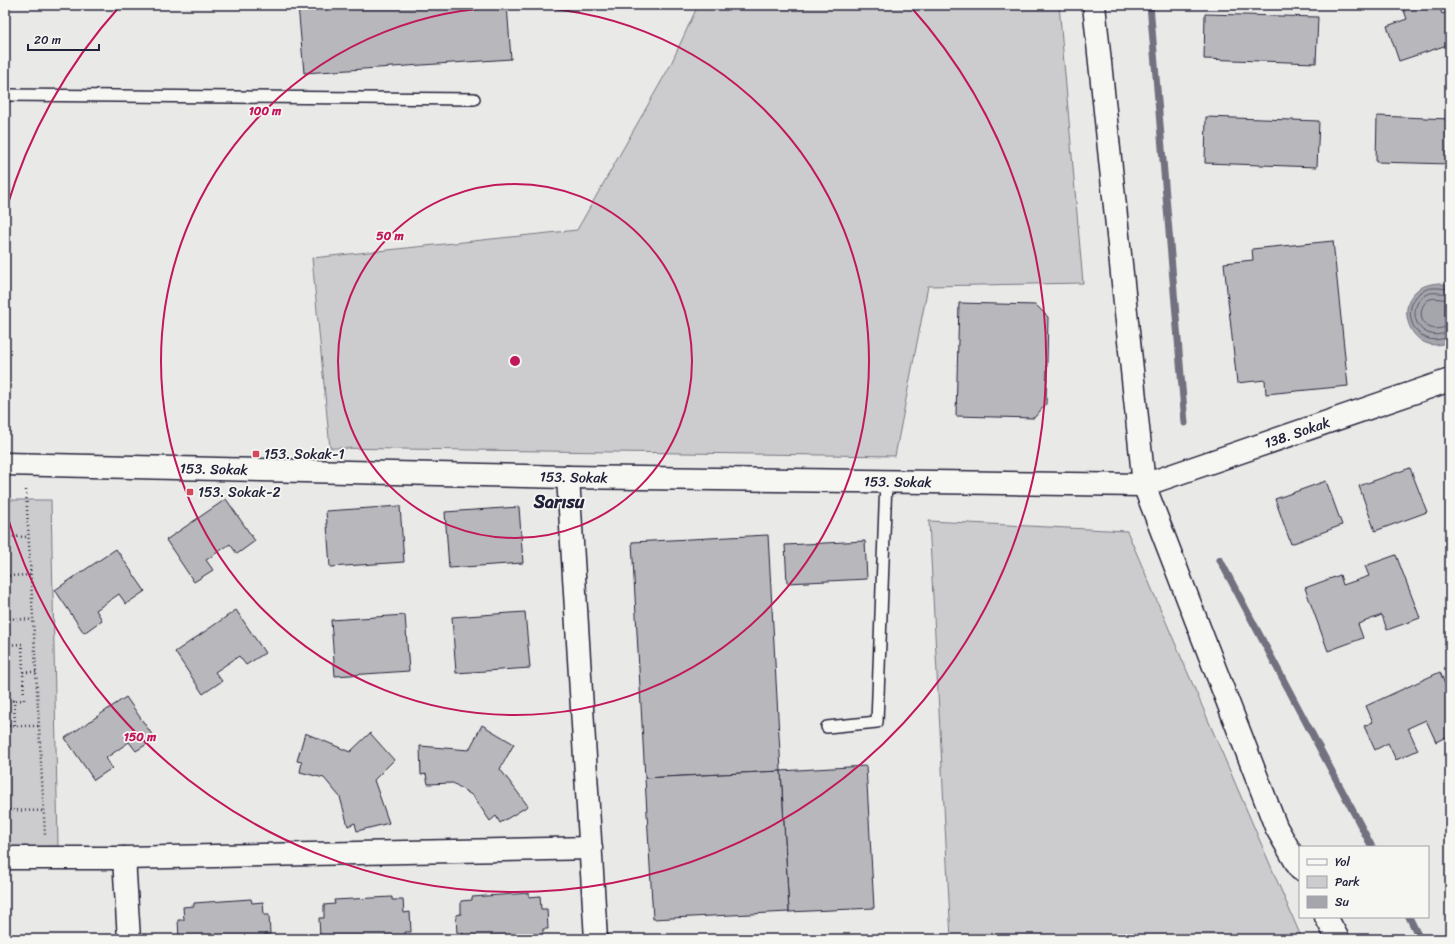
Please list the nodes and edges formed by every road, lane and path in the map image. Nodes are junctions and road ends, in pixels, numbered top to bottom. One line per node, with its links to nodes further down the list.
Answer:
1 (1094, 5): 8 (street)
2 (5, 95): 3 (lane)
3 (474, 99)
4 (1450, 380): 8 (street, 138. Sokak)
5 (5, 464): 6 (street, 153. Sokak)
6 (568, 476): 7 (street, 153. Sokak); 28 (street)
7 (886, 481): 8 (street, 153. Sokak); 25 (lane)
8 (1144, 485): 32 (street)
9 (26, 490): 11 (path)
10 (5, 536): 11 (path)
11 (28, 537): 12 (path)
12 (30, 575): 13 (path); 15 (path)
13 (5, 576)
14 (6, 618): 15 (path); 17 (path)
15 (33, 620): 19 (path)
16 (5, 645): 17 (path)
17 (10, 645): 18 (path)
18 (23, 672): 19 (path); 20 (path)
19 (36, 672): 24 (path)
20 (14, 700): 21 (path); 23 (path)
21 (5, 701)
22 (5, 726): 23 (path)
23 (15, 726): 24 (path)
24 (39, 726): 27 (path)
25 (827, 727)
26 (5, 810): 27 (path)
27 (44, 811): 30 (path)
28 (591, 848): 31 (street); 35 (street)
29 (5, 858): 30 (street)
30 (46, 858): 31 (street)
31 (124, 858): 34 (street)
32 (1299, 868)
33 (1327, 918): 36 (street)
34 (129, 939)
35 (596, 939)
36 (1338, 939)

